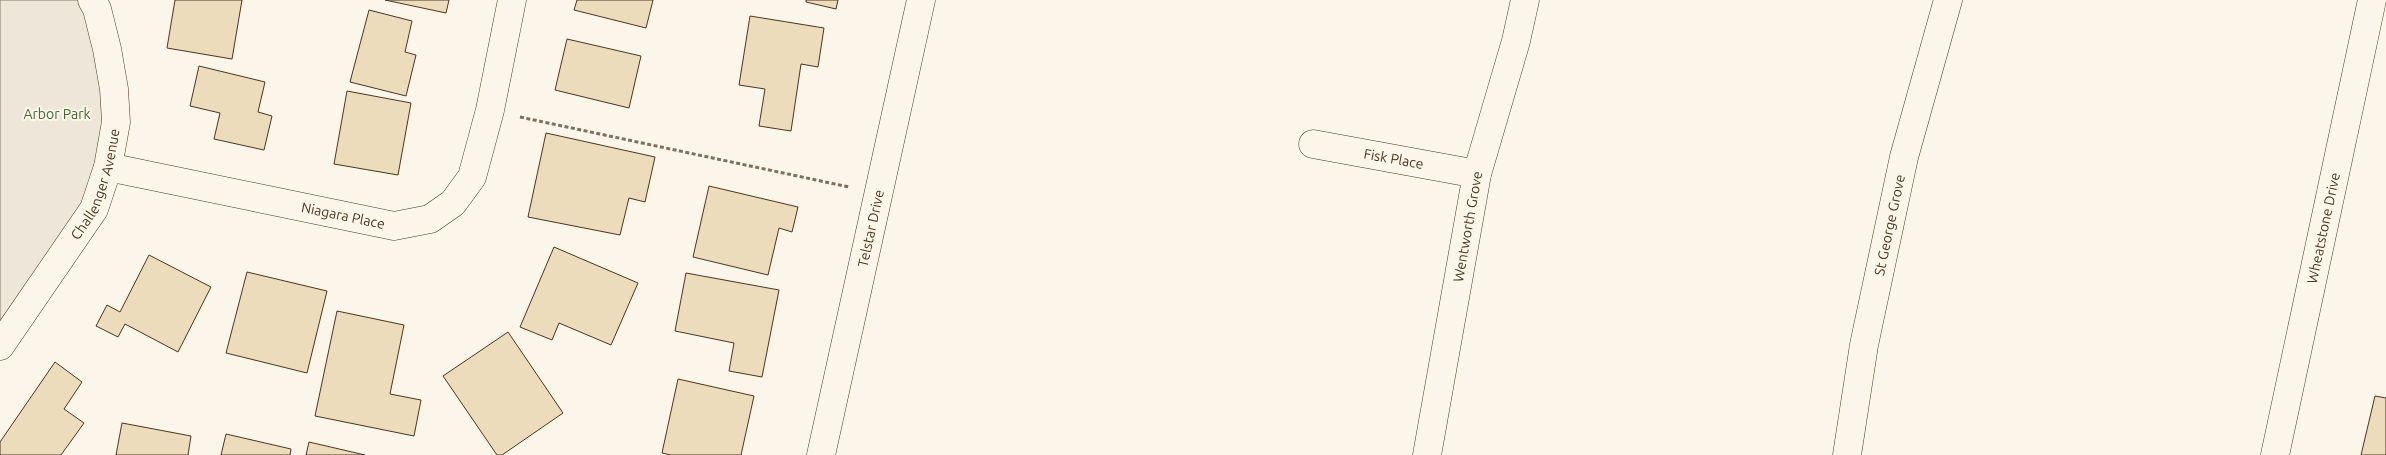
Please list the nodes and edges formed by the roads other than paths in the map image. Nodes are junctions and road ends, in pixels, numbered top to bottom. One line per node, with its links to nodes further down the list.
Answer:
1 (92, 0): 8 (street, Challenger Avenue)
2 (512, 0): 8 (street, Niagara Place)
3 (921, 0): 11 (street, Telstar Drive)
4 (1525, 0): 9 (street, Wentworth Grove)
5 (1948, 0): 13 (street, St George Grove)
6 (2372, 0): 14 (street, Wheatstone Drive)
7 (1313, 144): 9 (street, Fisk Place)
8 (108, 167): 10 (street, Challenger Avenue)
9 (1477, 174): 12 (street, Wentworth Grove)
10 (0, 346)
11 (821, 455)
12 (1427, 455)
13 (1847, 455)
14 (2275, 455)

